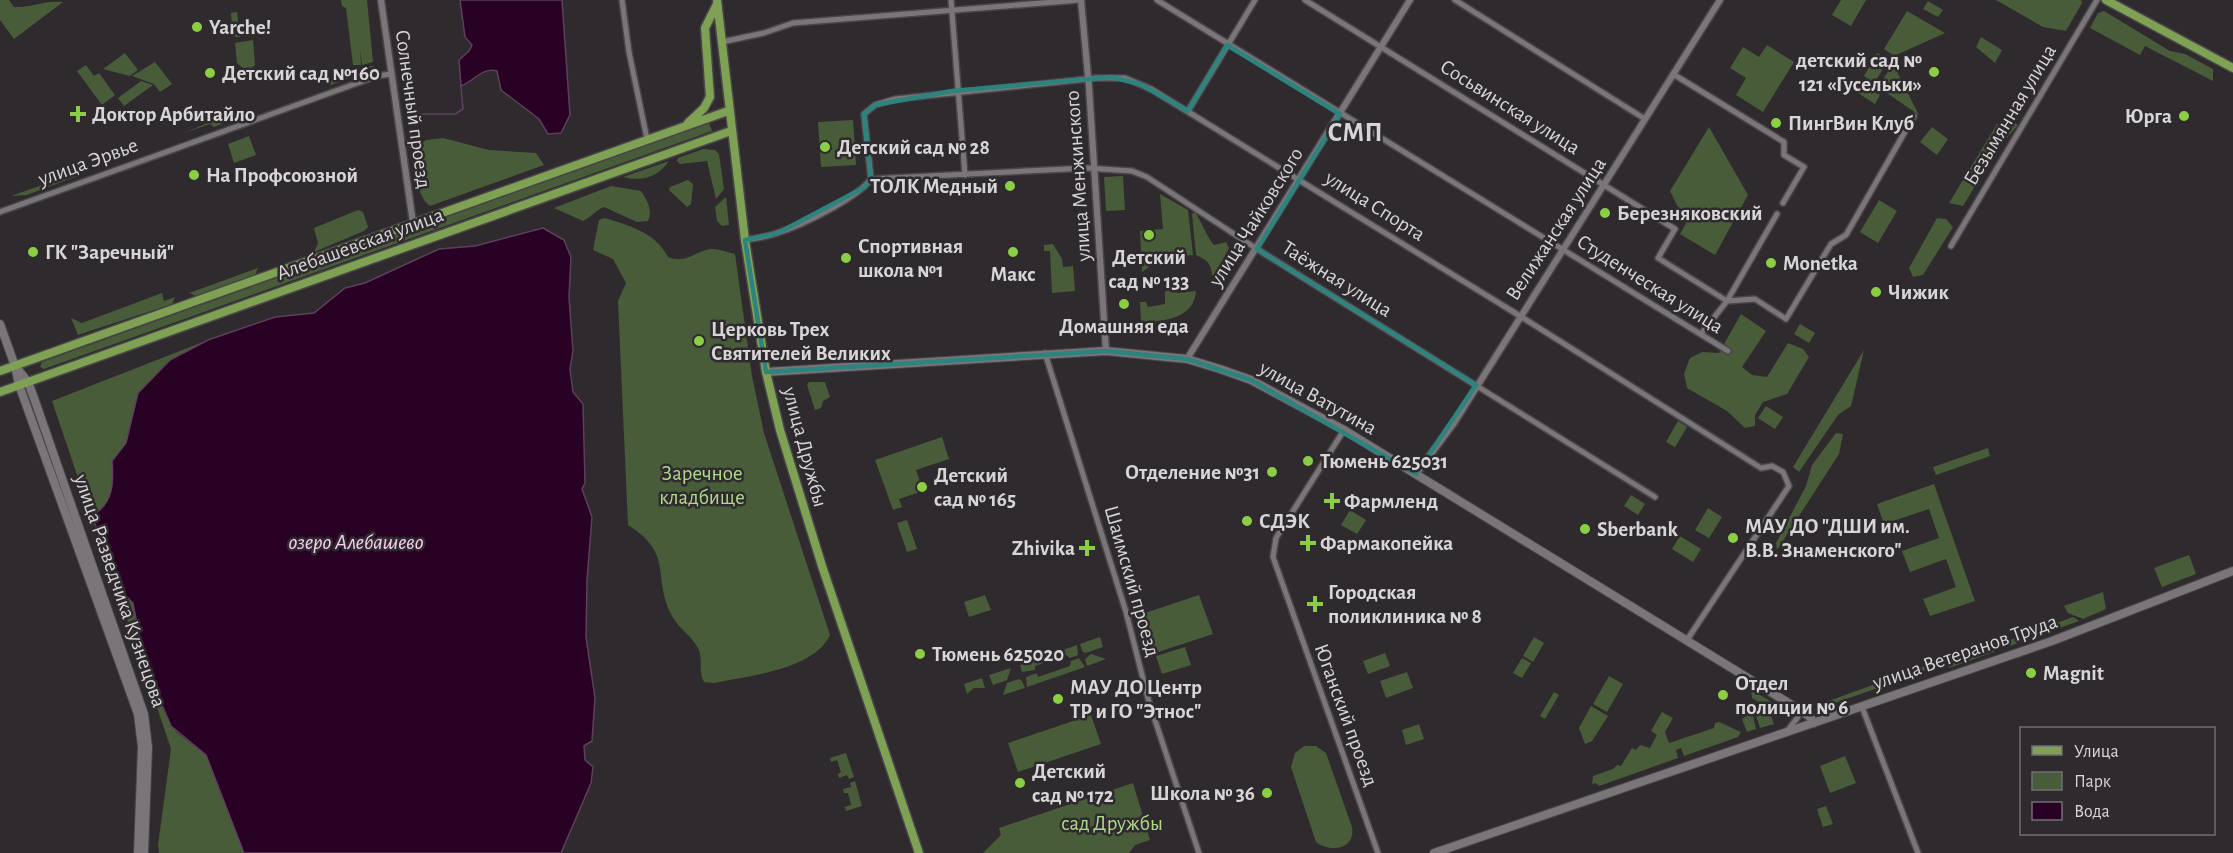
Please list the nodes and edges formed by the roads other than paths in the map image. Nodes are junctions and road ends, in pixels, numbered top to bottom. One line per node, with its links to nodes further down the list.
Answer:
1 (381, 0): 19 (street, Солнечный проезд)
2 (622, 0): 30 (street)
3 (951, 0): 14 (street)
4 (1080, 0): 14 (street); 21 (street, улица Менжинского)
5 (1157, 0): 16 (street, Студенческая улица)
6 (1255, 0): 16 (street)
7 (1305, 0): 17 (street, Сосьвинская улица)
8 (1410, 0): 17 (street, улица Чайковского)
9 (1455, 0): 27 (street)
10 (1720, 0): 20 (street, Велижанская улица)
11 (2097, 0): 41 (street, Безымянная улица)
12 (2106, 0): 18 (main road)
13 (717, 2): 15 (main road, улица Дружбы); 28 (main road)
14 (951, 11): 15 (street); 22 (street)
15 (722, 42): 23 (main road, улица Дружбы)
16 (1227, 45): 24 (street); 25 (street, Студенческая улица)
17 (1382, 47): 25 (street, улица Чайковского); 35 (street, Сосьвинская улица)
18 (2233, 68)
19 (391, 74): 37 (street, улица Эрвье); 39 (street, Солнечный проезд)
20 (1673, 74): 27 (street, Велижанская улица); 36 (street)
21 (1088, 78): 22 (street, улица Спорта); 24 (street, улица Спорта); 31 (street, улица Менжинского)
22 (957, 91): 32 (street); 33 (street, улица Спорта)
23 (729, 111): 28 (main road, Алебашевская улица); 29 (main road, улица Дружбы)
24 (1188, 111): 34 (street, улица Спорта)
25 (1340, 114): 34 (street, улица Чайковского); 43 (street, Студенческая улица)
26 (1914, 116): 44 (street)
27 (1645, 118): 35 (street, Велижанская улица)
28 (687, 124): 30 (main road, Алебашевская улица)
29 (731, 131): 40 (main road, улица Дружбы); 48 (main road, Алебашевская улица)
30 (647, 139): 39 (main road, Алебашевская улица)
31 (1094, 169): 32 (street, Таёжная улица); 42 (street, Таёжная улица); 50 (street, улица Менжинского)
32 (965, 175): 33 (street, Таёжная улица)
33 (870, 179): 40 (street)
34 (1300, 179): 42 (street, улица Чайковского); 46 (street, улица Спорта)
35 (1604, 185): 43 (street, Велижанская улица); 44 (street, Сосьвинская улица)
36 (1784, 203)
37 (0, 212)
38 (1777, 214): 44 (street)
39 (413, 223): 45 (main road, Алебашевская улица)
40 (745, 240): 56 (main road, улица Дружбы)
41 (1951, 246)
42 (1257, 249): 53 (street, улица Чайковского); 58 (street, Таёжная улица)
43 (1563, 250): 46 (street, Велижанская улица); 49 (street, Студенческая улица)
44 (1727, 301): 49 (street)
45 (173, 309): 48 (main road); 54 (main road, Алебашевская улица)
46 (1520, 316): 58 (street, Велижанская улица); 64 (street, улица Спорта)
47 (0, 324): 54 (main road)
48 (180, 327): 57 (main road, Алебашевская улица)
49 (1701, 334): 51 (street, Студенческая улица)
50 (1106, 351): 52 (main road, улица Ватутина); 53 (main road, улица Ватутина)
51 (1728, 351)
52 (1045, 353): 56 (main road, улица Ватутина); 72 (street, Шаимский проезд)
53 (1186, 359): 60 (main road, улица Ватутина)
54 (15, 366): 55 (main road, Алебашевская улица); 57 (main road)
55 (0, 371)
56 (766, 372): 71 (main road, улица Дружбы)
57 (23, 383): 59 (main road, Алебашевская улица); 69 (main road, улица Разведчика Кузнецова); 70 (main road, улица Разведчика Кузнецова)
58 (1476, 385): 61 (street, Велижанская улица); 62 (street, Таёжная улица)
59 (0, 392)
60 (1344, 430): 61 (main road, улица Ватутина); 73 (street, Юганский проезд)
61 (1416, 474): 64 (main road, улица Ватутина)
62 (1655, 497)
63 (2233, 571): 66 (main road, улица Ветеранов Труда)
64 (1687, 640): 65 (main road, улица Ватутина)
65 (1795, 706): 67 (main road, улица Ватутина); 68 (street)
66 (1862, 707): 67 (main road, улица Ветеранов Труда); 75 (street)
67 (1814, 723): 68 (main road, улица Ветеранов Труда)
68 (1781, 735): 74 (main road, улица Ветеранов Труда)
69 (138, 853)
70 (144, 853)
71 (919, 853)
72 (1199, 853)
73 (1378, 853)
74 (1434, 853)
75 (1918, 853)

